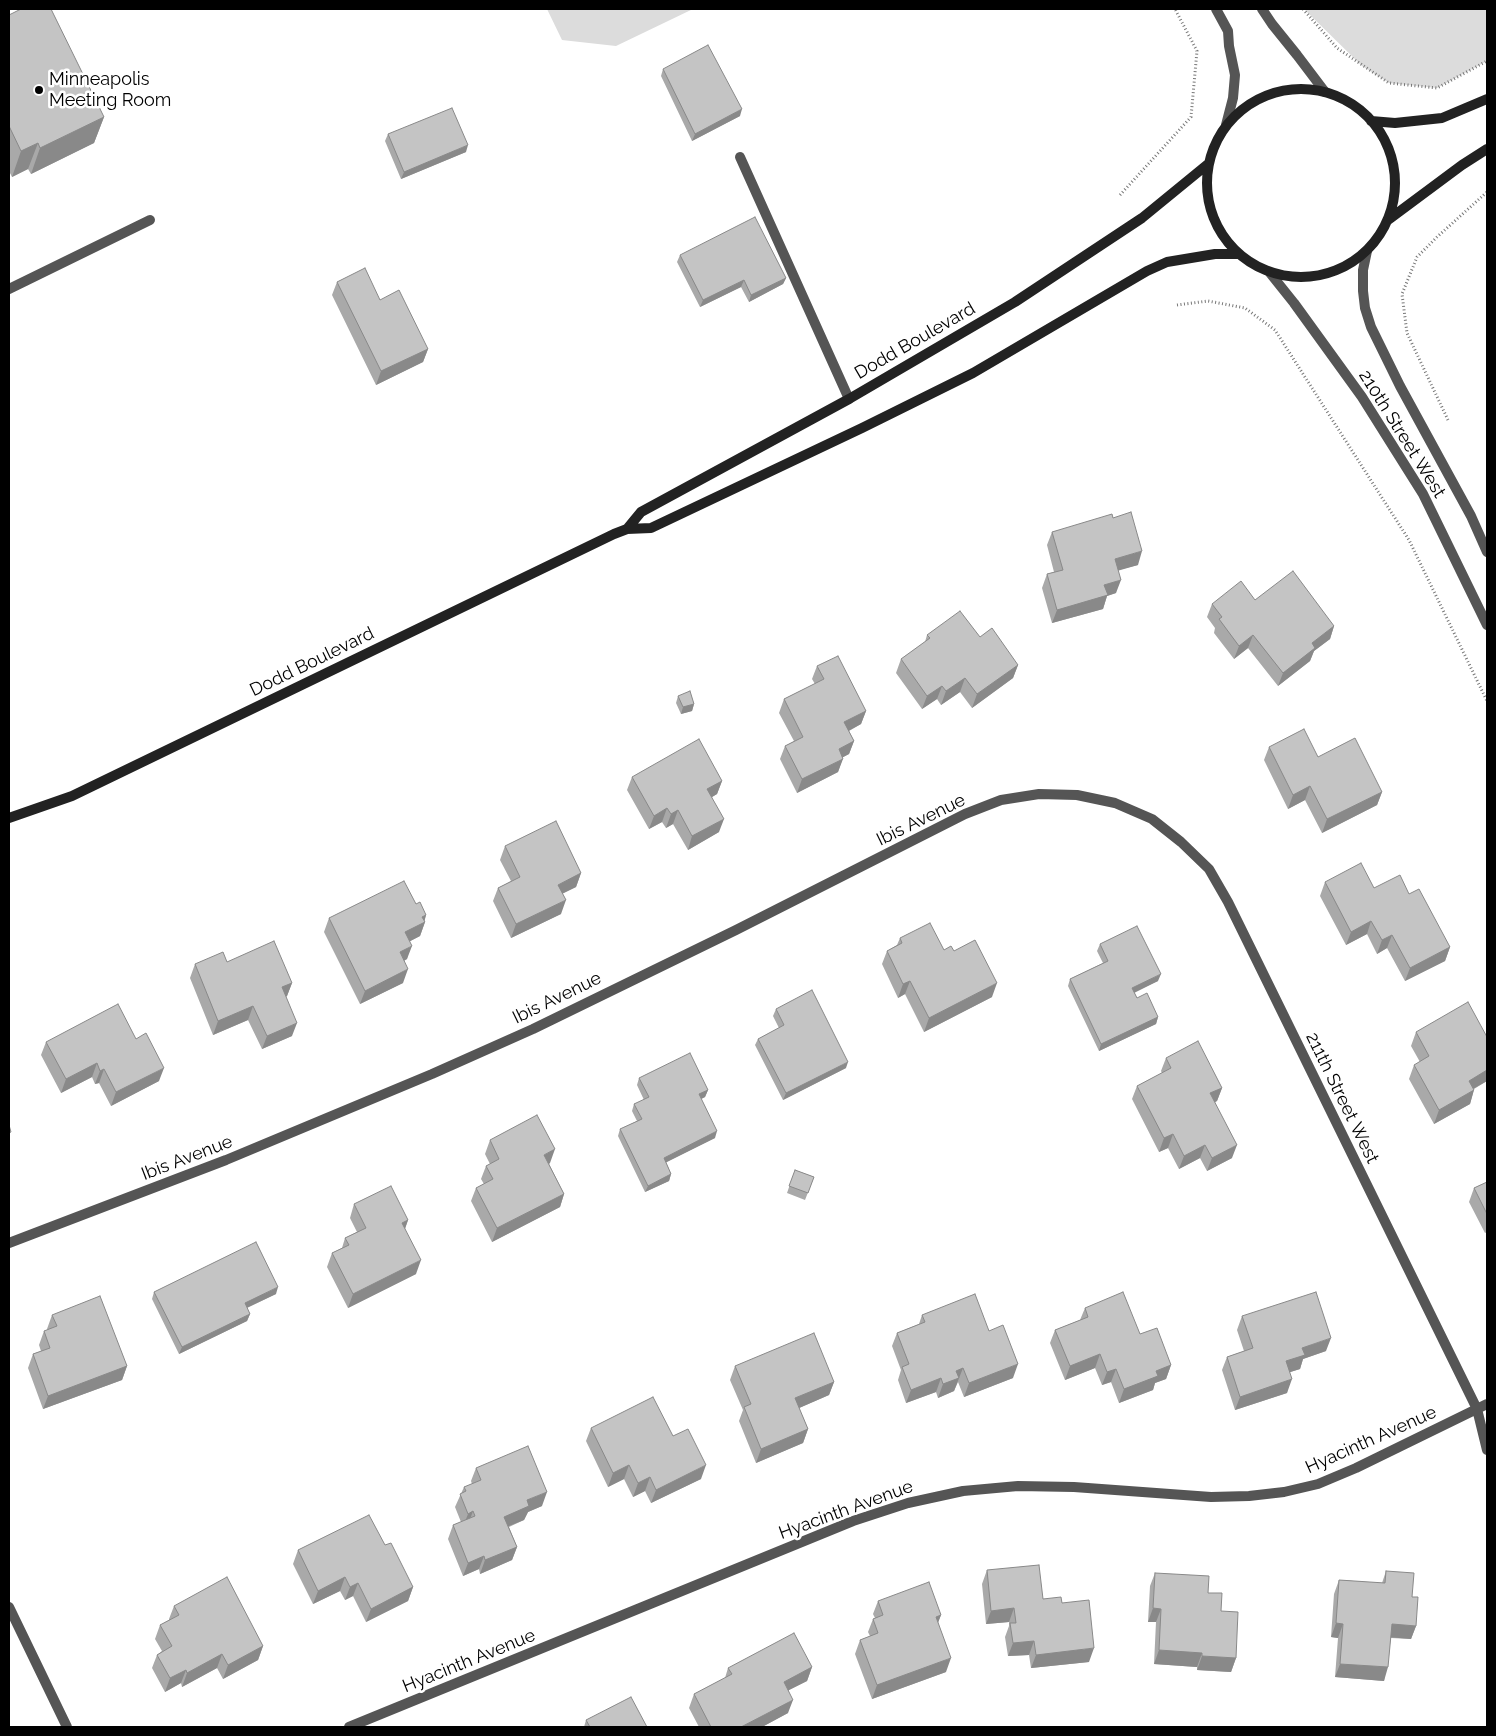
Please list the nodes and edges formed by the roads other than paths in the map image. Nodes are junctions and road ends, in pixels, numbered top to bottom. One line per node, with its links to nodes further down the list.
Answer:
1 (1216, 9): 6 (street)
2 (1262, 9): 3 (street)
3 (1325, 92): 5 (main road); 6 (main road)
4 (1487, 99): 5 (main road)
5 (1372, 121): 11 (main road)
6 (1226, 125): 9 (main road)
7 (1487, 149): 11 (main road)
8 (740, 157): 16 (street)
9 (1208, 164): 13 (main road); 16 (main road, Dodd Boulevard)
10 (150, 220): 15 (street)
11 (1388, 220): 12 (main road)
12 (1367, 251): 14 (main road); 18 (street, 210th Street West)
13 (1238, 254): 14 (main road); 17 (main road, Dodd Boulevard)
14 (1270, 273): 19 (street, 210th Street West)
15 (9, 289)
16 (848, 399): 17 (main road, Dodd Boulevard)
17 (628, 528): 21 (main road, Dodd Boulevard)
18 (1487, 552)
19 (1487, 625)
20 (1116, 803): 22 (street, Ibis Avenue); 24 (street, 211th Street West)
21 (9, 818)
22 (9, 1243)
23 (1487, 1404): 24 (street, Hyacinth Avenue)
24 (1477, 1409): 25 (street, 211th Street West); 28 (street, Hyacinth Avenue)
25 (1487, 1450)
26 (9, 1607): 27 (street)
27 (66, 1727)
28 (349, 1727)

